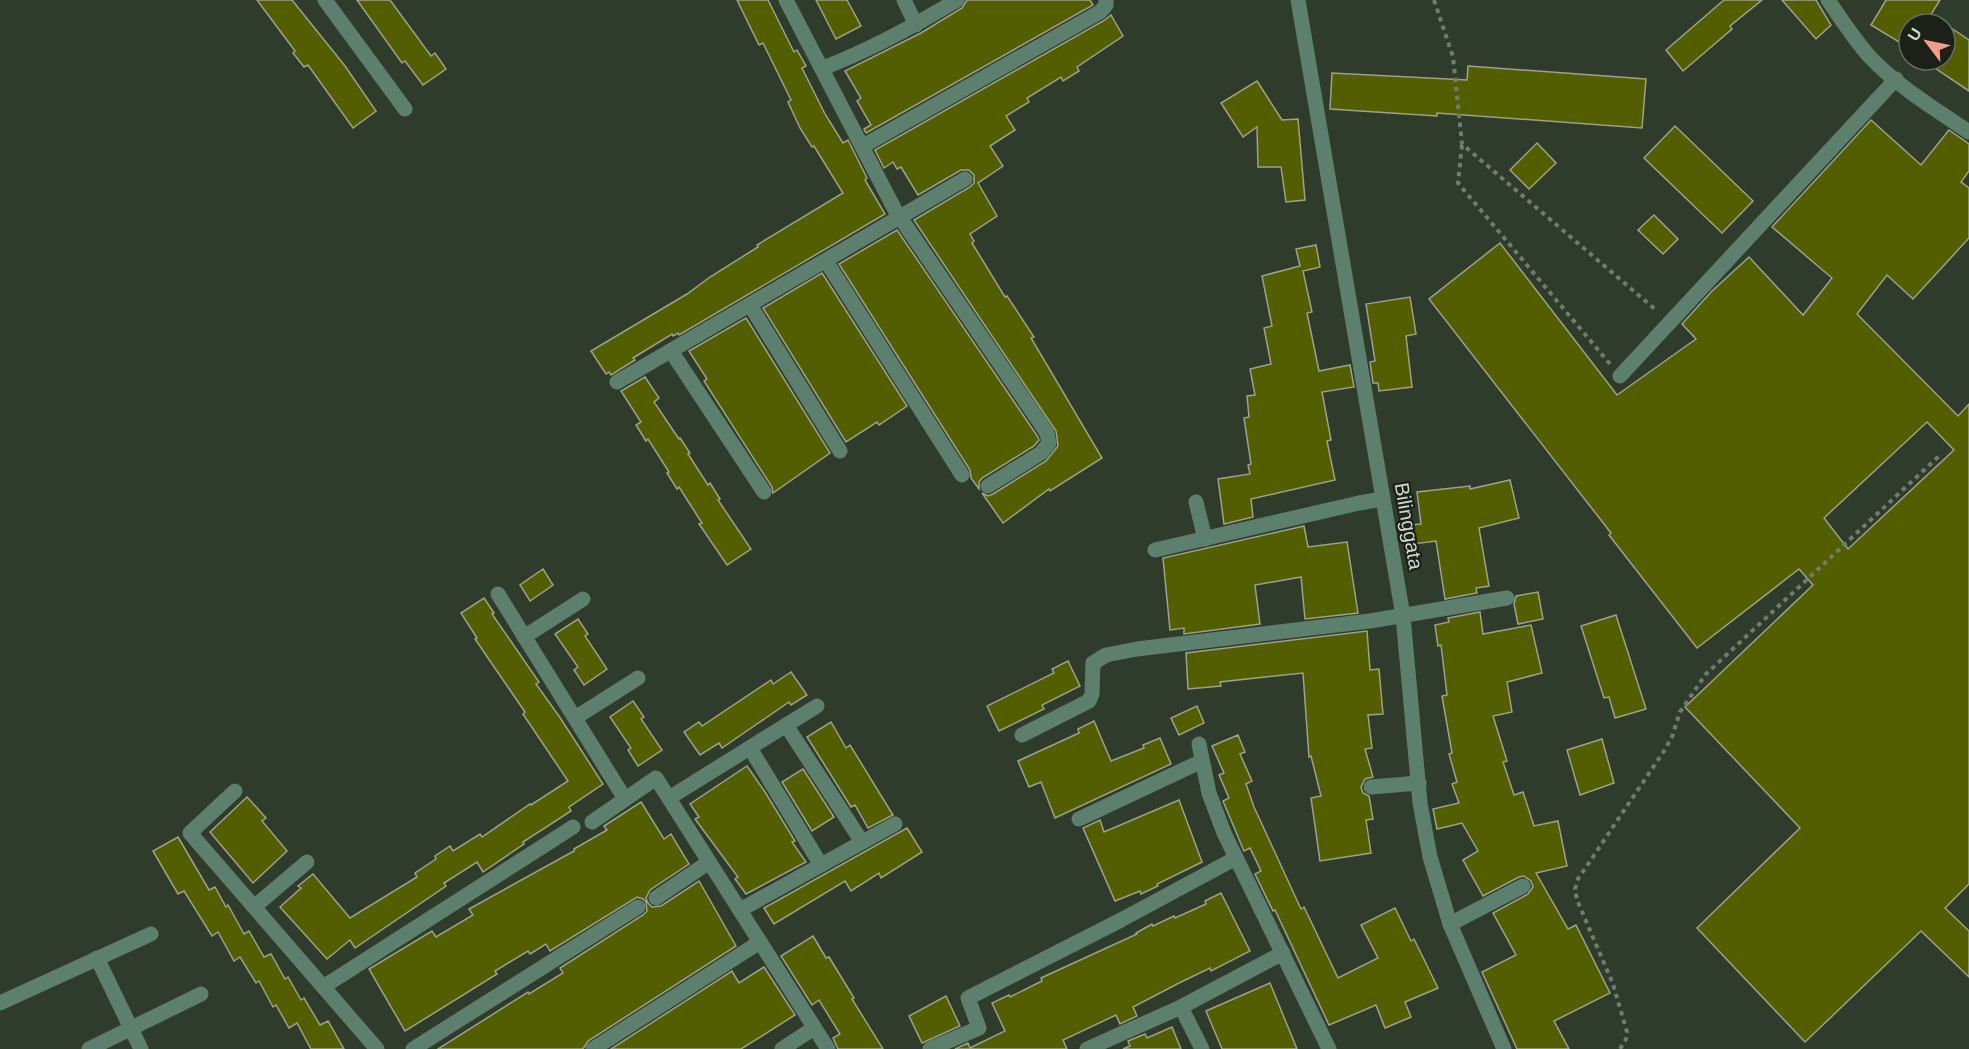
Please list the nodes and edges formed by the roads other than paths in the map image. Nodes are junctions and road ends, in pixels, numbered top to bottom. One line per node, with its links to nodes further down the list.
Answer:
1 (325, 0): 11 (street)
2 (786, 0): 9 (street)
3 (904, 0): 8 (street)
4 (957, 0): 8 (street)
5 (1106, 0): 13 (street)
6 (1298, 0): 25 (street, Bilinggata)
7 (1828, 0): 10 (street)
8 (915, 25): 9 (street)
9 (823, 68): 13 (street)
10 (1896, 79): 12 (street); 19 (street)
11 (405, 109)
12 (1969, 132)
13 (863, 146): 15 (street)
14 (965, 179): 15 (street)
15 (901, 218): 16 (street); 23 (street)
16 (826, 261): 17 (street); 22 (street)
17 (750, 305): 18 (street); 21 (street)
18 (671, 351): 20 (street); 24 (street)
19 (1620, 376)
20 (617, 382)
21 (840, 451)
22 (962, 476)
23 (988, 486)
24 (764, 492)
25 (1372, 501): 27 (street); 32 (street, Bilinggata)
26 (1196, 502): 27 (street)
27 (1205, 538): 28 (street)
28 (1155, 550)
29 (498, 594): 33 (street)
30 (1507, 598): 32 (street)
31 (583, 599): 33 (street)
32 (1403, 616): 38 (street); 42 (street, Bilinggata)
33 (524, 637): 36 (street)
34 (638, 678): 36 (street)
35 (817, 706): 37 (street)
36 (575, 718): 46 (street)
37 (786, 725): 40 (street); 51 (street)
38 (1022, 735)
39 (1199, 744): 41 (street)
40 (750, 748): 45 (street); 55 (street)
41 (1202, 761): 47 (street); 52 (street)
42 (1419, 783): 43 (street); 61 (street, Bilinggata)
43 (1385, 786)
44 (235, 791): 59 (street)
45 (669, 798): 46 (street); 54 (street)
46 (625, 799): 48 (street)
47 (1079, 819)
48 (592, 822)
49 (895, 824): 51 (street)
50 (573, 827): 66 (street)
51 (862, 842): 55 (street)
52 (1236, 858): 64 (street); 79 (street)
53 (307, 862): 59 (street)
54 (709, 862): 57 (street); 60 (street)
55 (821, 865): 60 (street)
56 (1523, 886): 61 (street)
57 (656, 898)
58 (638, 907): 75 (street)
59 (254, 908): 66 (street)
60 (740, 910): 63 (street)
61 (1450, 924): 83 (street, Bilinggata)
62 (151, 934): 65 (street)
63 (760, 942): 70 (street); 76 (street)
64 (1283, 953): 69 (street); 82 (street)
65 (98, 958): 68 (street); 71 (street)
66 (323, 987): 74 (street)
67 (201, 994): 71 (street)
68 (0, 1003)
69 (1181, 1007): 80 (street); 81 (street)
70 (814, 1028): 77 (street); 78 (street)
71 (131, 1029): 72 (street); 73 (street)
72 (88, 1049)
73 (141, 1049)
74 (377, 1049)
75 (413, 1049)
76 (594, 1049)
77 (782, 1049)
78 (828, 1049)
79 (930, 1049)
80 (1086, 1049)
81 (1202, 1049)
82 (1329, 1049)
83 (1504, 1049)

